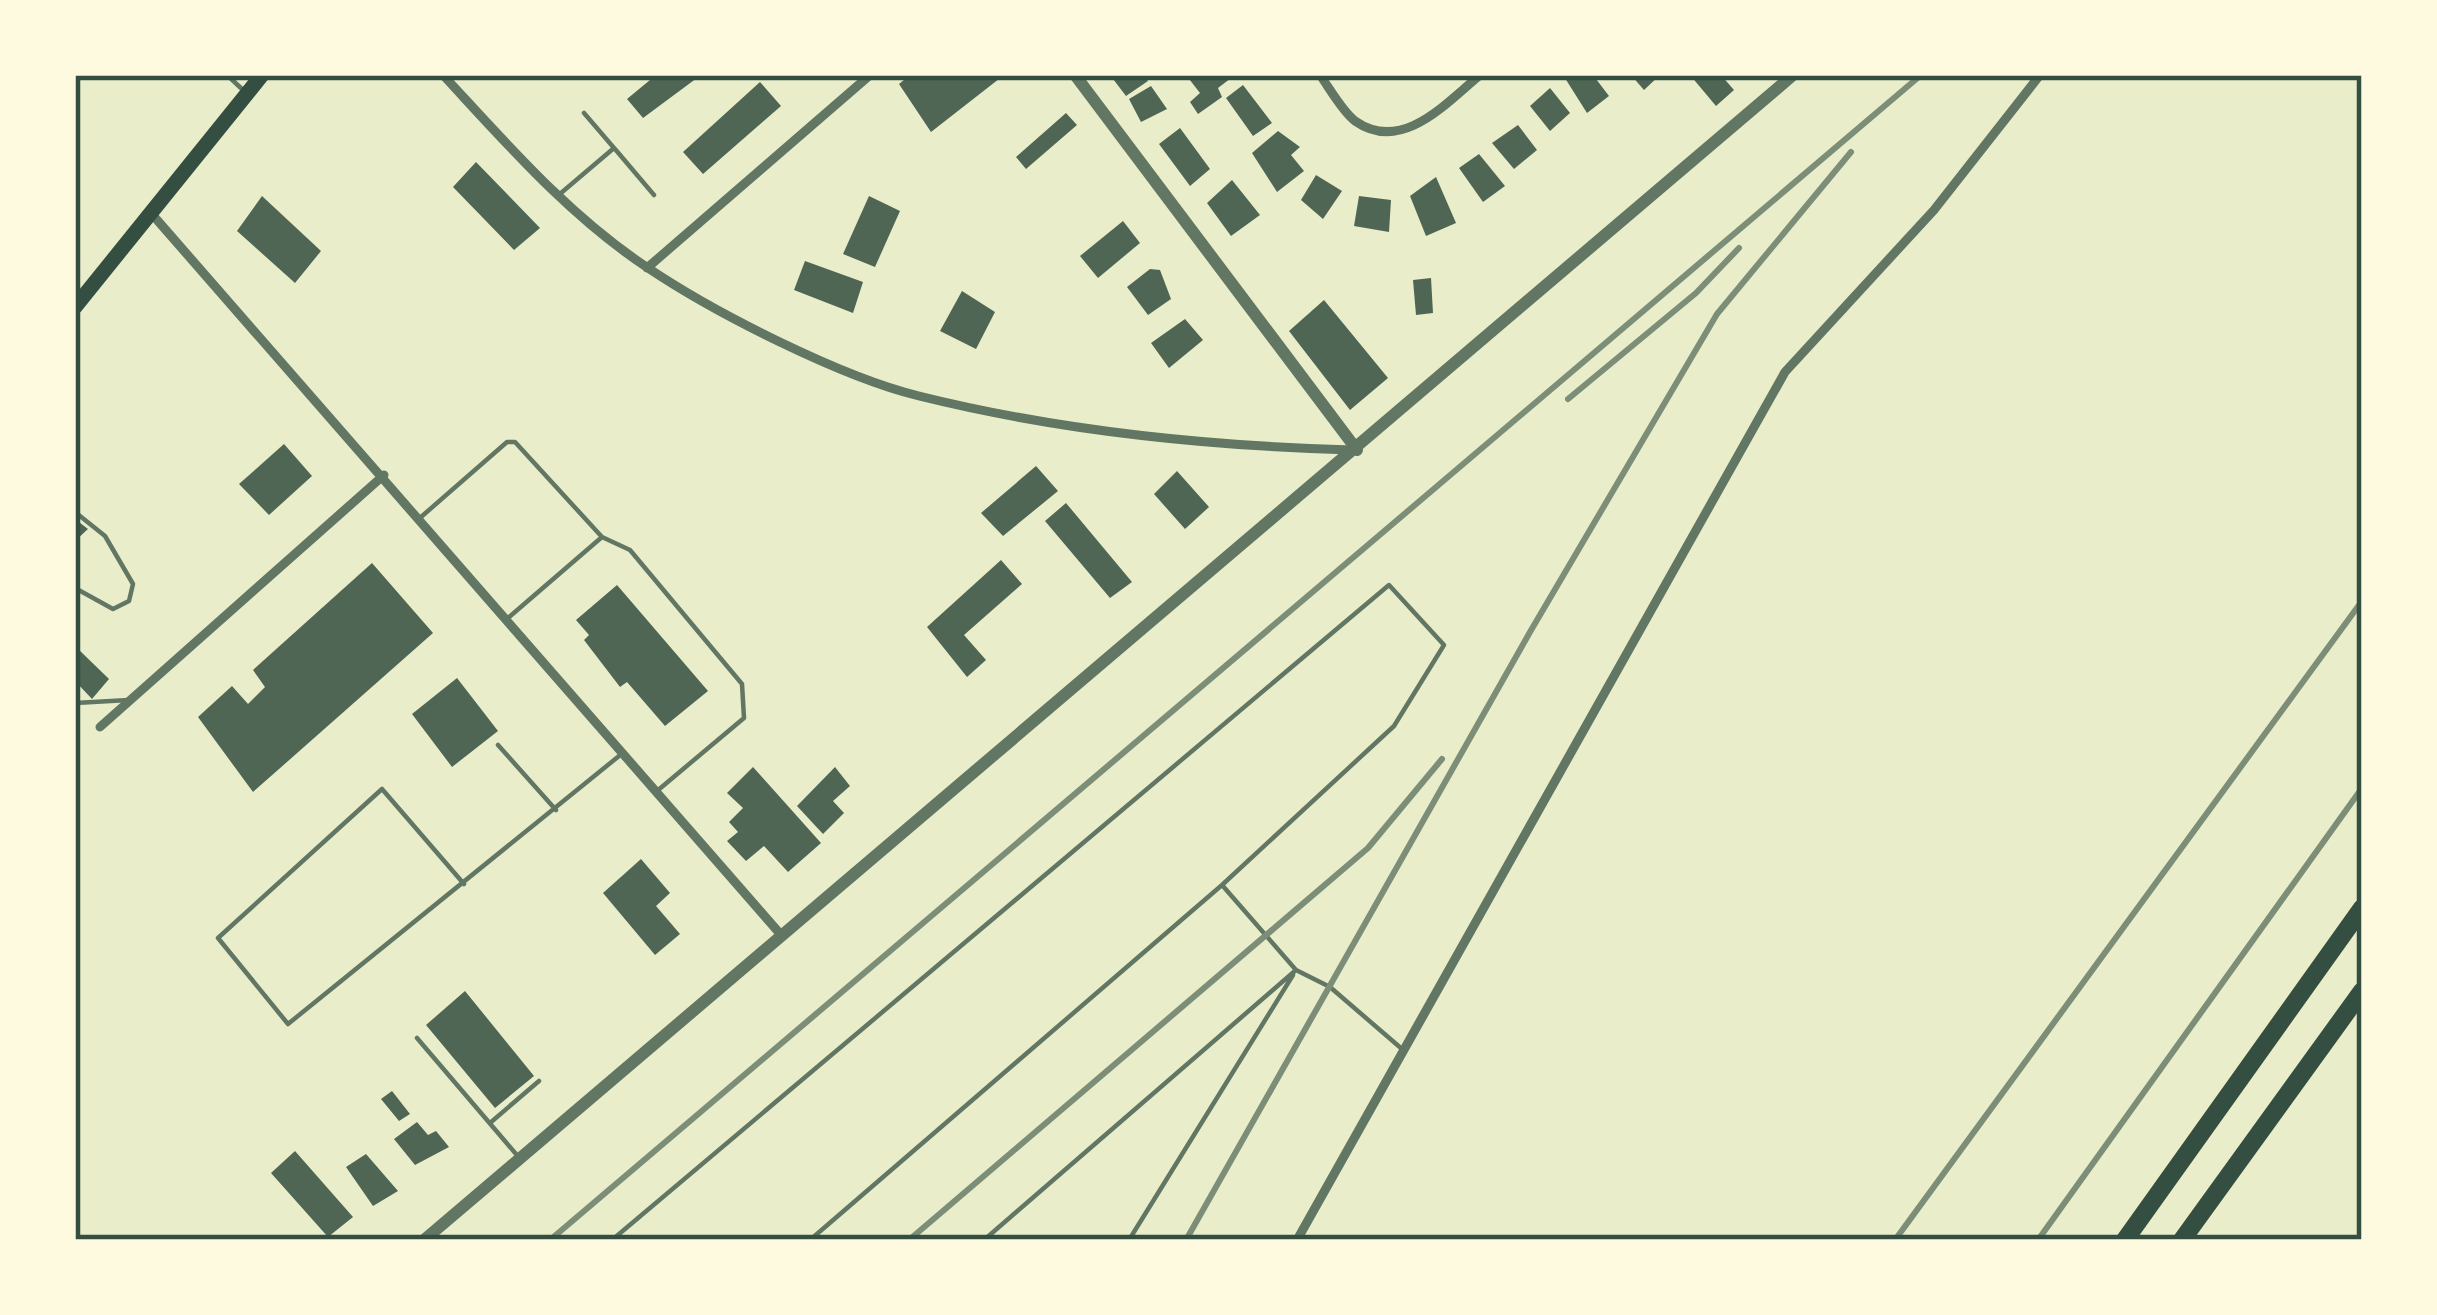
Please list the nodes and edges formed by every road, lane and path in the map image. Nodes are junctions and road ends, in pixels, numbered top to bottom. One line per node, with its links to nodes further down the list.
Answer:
1 (227, 75): 10 (lane)
2 (262, 75): 10 (main road)
3 (443, 75): 14 (street)
4 (870, 75): 16 (street)
5 (1075, 75): 18 (street)
6 (1320, 75): 7 (street)
7 (1480, 75)
8 (1793, 75): 18 (street)
9 (2040, 75): 39 (street)
10 (247, 94): 15 (main road)
11 (584, 113): 12 (lane)
12 (614, 148): 13 (lane); 14 (lane)
13 (654, 194)
14 (557, 197): 16 (street)
15 (151, 213): 17 (main road); 19 (street)
16 (647, 268): 18 (street)
17 (75, 307)
18 (1357, 450): 35 (street)
19 (384, 475): 21 (street); 25 (street)
20 (75, 512): 23 (lane)
21 (421, 518): 22 (lane); 24 (street)
22 (602, 536): 24 (lane); 30 (lane)
23 (75, 588)
24 (508, 618): 29 (street)
25 (133, 699): 26 (lane); 27 (street)
26 (75, 703)
27 (100, 727)
28 (499, 745): 31 (lane)
29 (623, 752): 30 (street); 31 (lane)
30 (657, 791): 35 (street)
31 (556, 811): 32 (lane)
32 (464, 884): 32 (lane)
33 (1222, 884): 36 (lane); 44 (lane); 45 (lane)
34 (2362, 908): 49 (highway)
35 (782, 936): 42 (street)
36 (1295, 970): 39 (lane); 46 (lane); 47 (lane)
37 (2362, 991): 50 (highway)
38 (417, 1038): 41 (lane)
39 (1403, 1051): 48 (street)
40 (539, 1081): 41 (lane)
41 (490, 1123): 42 (lane)
42 (520, 1159): 43 (street)
43 (424, 1240)
44 (612, 1240)
45 (810, 1240)
46 (984, 1240)
47 (1129, 1240)
48 (1297, 1240)
49 (2125, 1240)
50 (2182, 1240)

